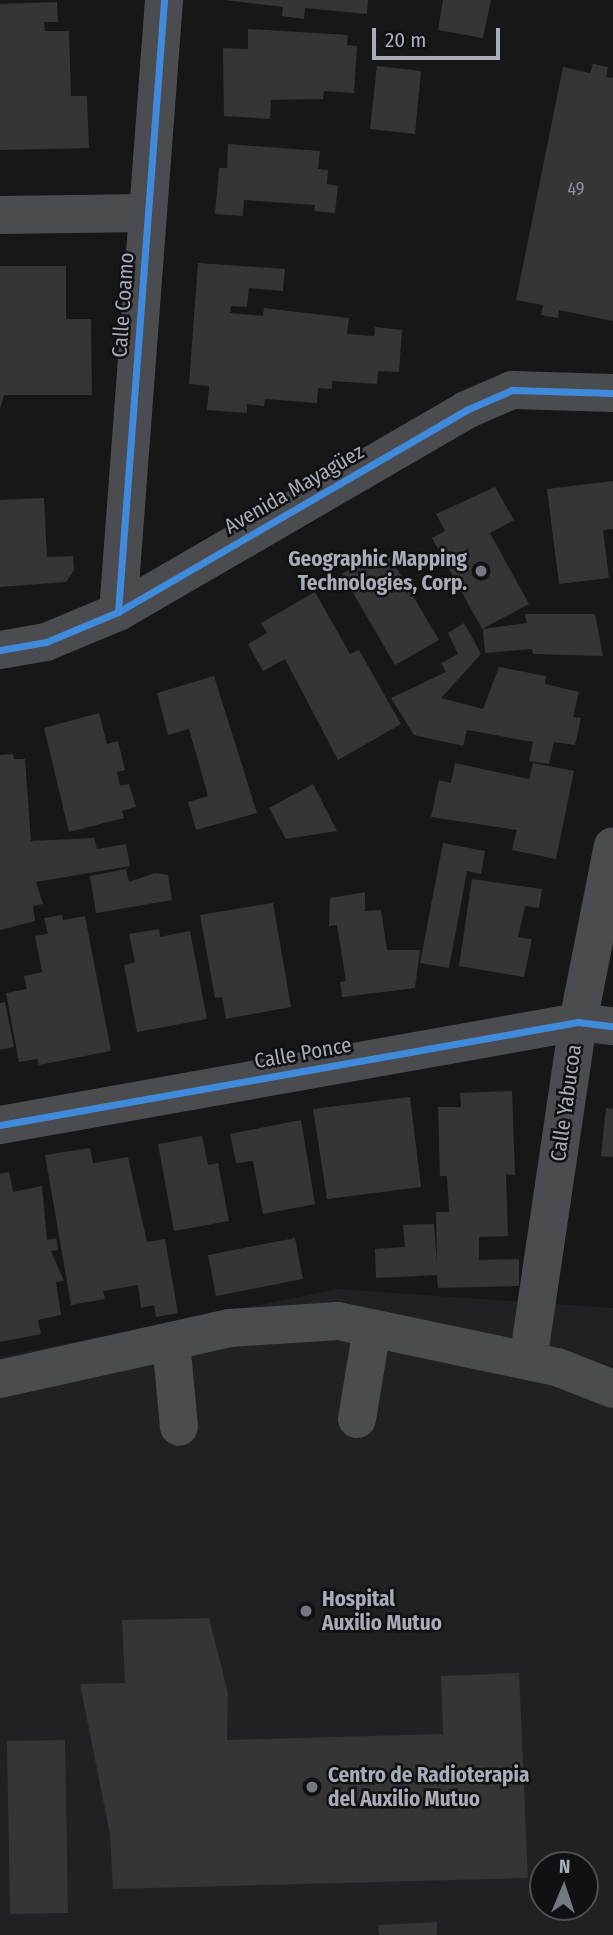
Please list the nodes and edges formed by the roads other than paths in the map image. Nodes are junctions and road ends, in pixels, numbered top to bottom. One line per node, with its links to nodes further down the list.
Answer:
1 (164, 0): 2 (street, Calle Coamo)
2 (146, 213): 3 (street); 5 (street, Calle Coamo)
3 (0, 215)
4 (613, 393): 5 (street, Avenida Mayagüez)
5 (118, 612): 6 (street, Avenida Mayagüez)
6 (0, 650)
7 (613, 846): 8 (street, Calle Yabucoa)
8 (596, 1024): 9 (street, Calle Ponce); 12 (street, Calle Yabucoa)
9 (0, 1125)
10 (372, 1328): 11 (street); 12 (street); 15 (street)
11 (171, 1341): 13 (street); 16 (street)
12 (528, 1362): 14 (street)
13 (0, 1379)
14 (613, 1389)
15 (357, 1419)
16 (179, 1427)

